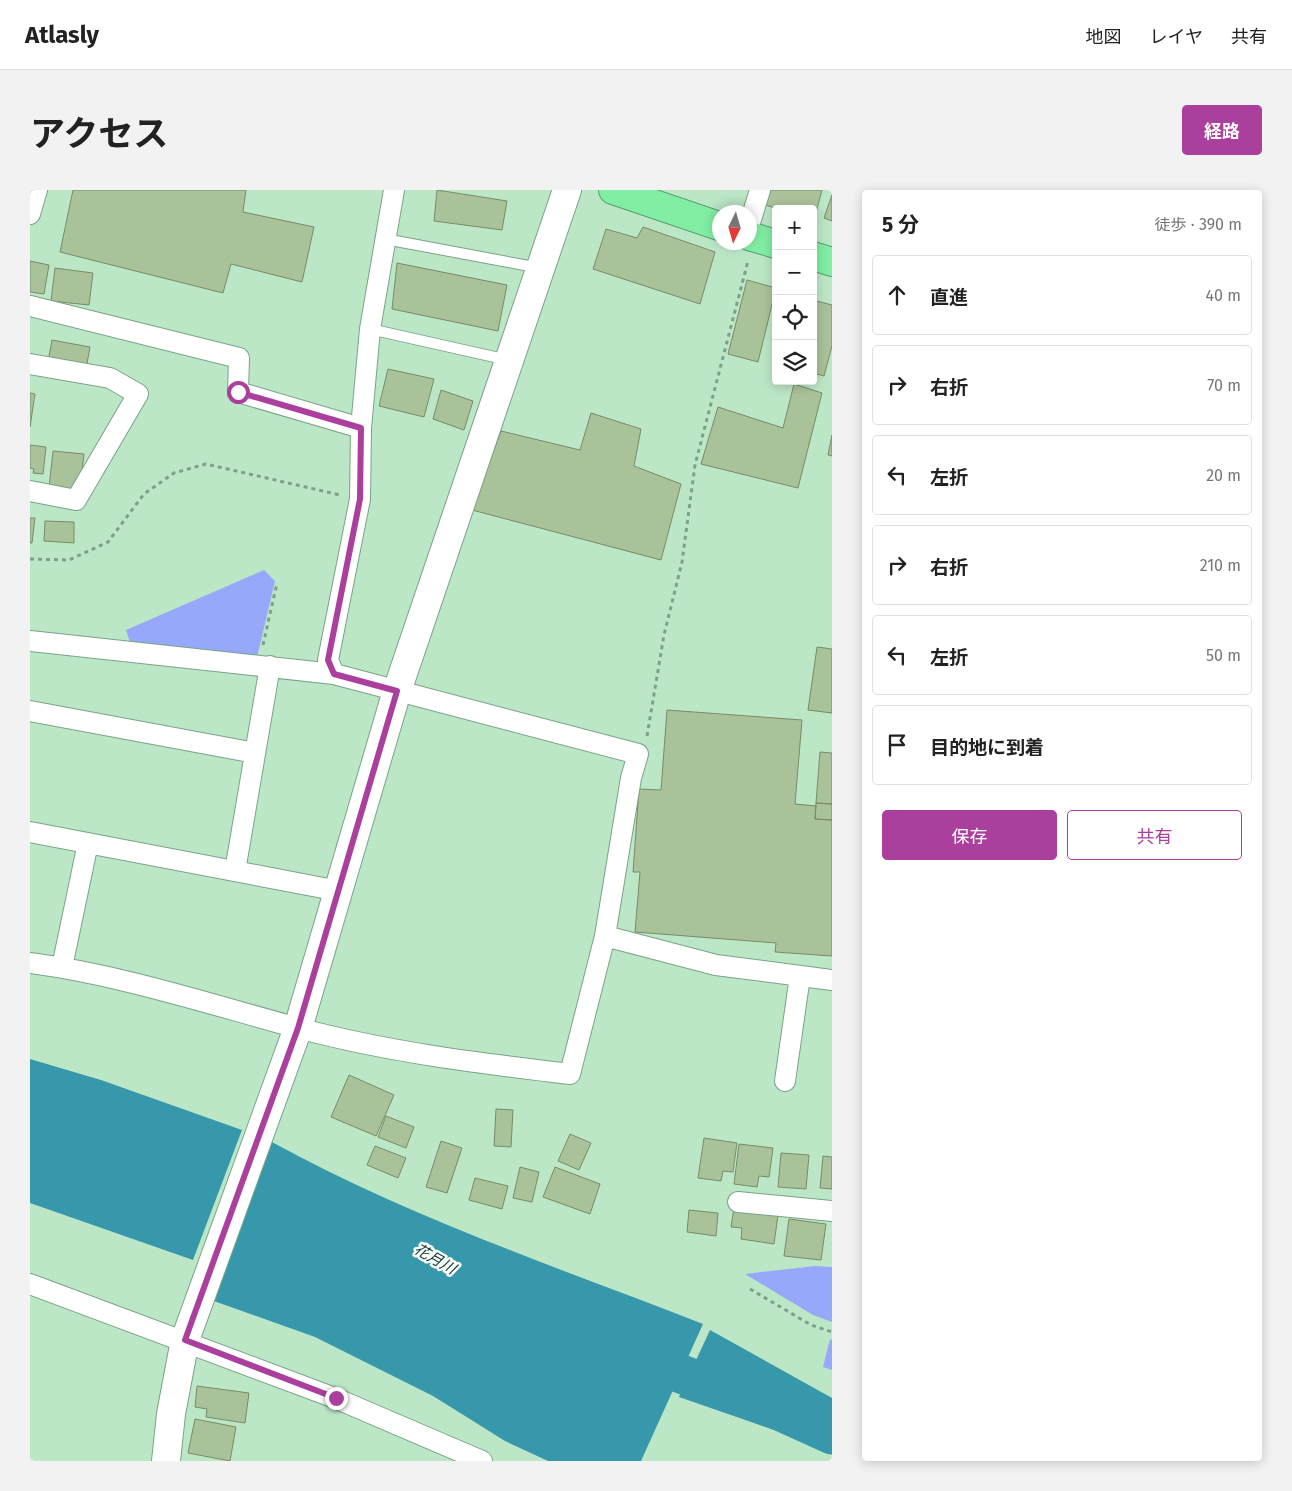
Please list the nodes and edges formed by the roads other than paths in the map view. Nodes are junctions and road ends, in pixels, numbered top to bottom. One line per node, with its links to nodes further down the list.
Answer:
1 (38, 190): 6 (street)
2 (394, 190): 9 (street)
3 (567, 190): 12 (street)
4 (613, 190): 7 (highway)
5 (760, 190): 8 (street)
6 (30, 214)
7 (712, 223)
8 (757, 236)
9 (385, 239): 12 (lane); 14 (street)
10 (817, 257): 11 (highway)
11 (832, 262)
12 (541, 268): 15 (street)
13 (30, 306): 17 (street)
14 (370, 329): 15 (lane); 17 (street)
15 (510, 360): 22 (street)
16 (30, 364): 18 (street)
17 (361, 428): 21 (street)
18 (30, 491)
19 (30, 641): 20 (street)
20 (265, 666): 21 (street); 24 (street)
21 (334, 674): 22 (street)
22 (397, 691): 28 (street); 29 (street)
23 (30, 711): 24 (street)
24 (256, 753): 27 (street)
25 (30, 832): 26 (street)
26 (88, 843): 27 (street); 31 (street)
27 (235, 871): 28 (street)
28 (338, 891): 34 (street)
29 (605, 936): 32 (street); 34 (street)
30 (30, 963): 31 (street)
31 (62, 967): 34 (street)
32 (800, 976): 33 (street); 35 (street)
33 (832, 980)
34 (298, 1028): 39 (street)
35 (785, 1081)
36 (738, 1202): 37 (street)
37 (832, 1211)
38 (30, 1284): 39 (street)
39 (185, 1340): 40 (street); 41 (street)
40 (166, 1461)
41 (482, 1461)

